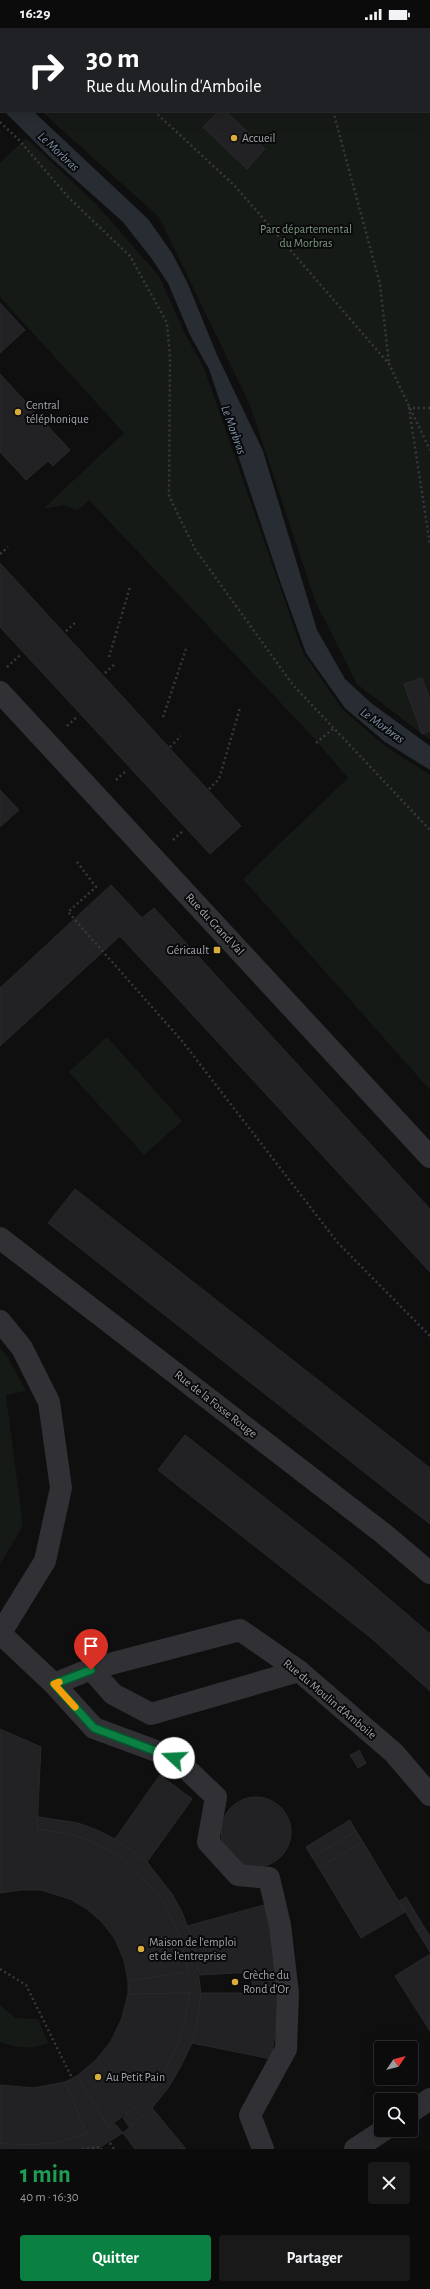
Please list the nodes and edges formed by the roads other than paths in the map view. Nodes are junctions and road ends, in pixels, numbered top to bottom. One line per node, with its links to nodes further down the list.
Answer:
1 (0, 692): 2 (street, Rue du Grand Val)
2 (430, 1157)
3 (0, 1238): 5 (street, Rue de la Fosse Rouge)
4 (0, 1322): 6 (street)
5 (430, 1573)
6 (0, 1634): 9 (street)
7 (91, 1670): 8 (street, Rue du Moulin d'Amboile); 8 (street); 9 (street, Rue du Moulin d'Amboile)
8 (299, 1671): 10 (street, Rue du Moulin d'Amboile)
9 (54, 1684): 14 (street)
10 (430, 1795)
11 (430, 2099): 12 (street)
12 (418, 2107)
13 (374, 2137): 15 (street)
14 (263, 2149)
15 (355, 2149)

